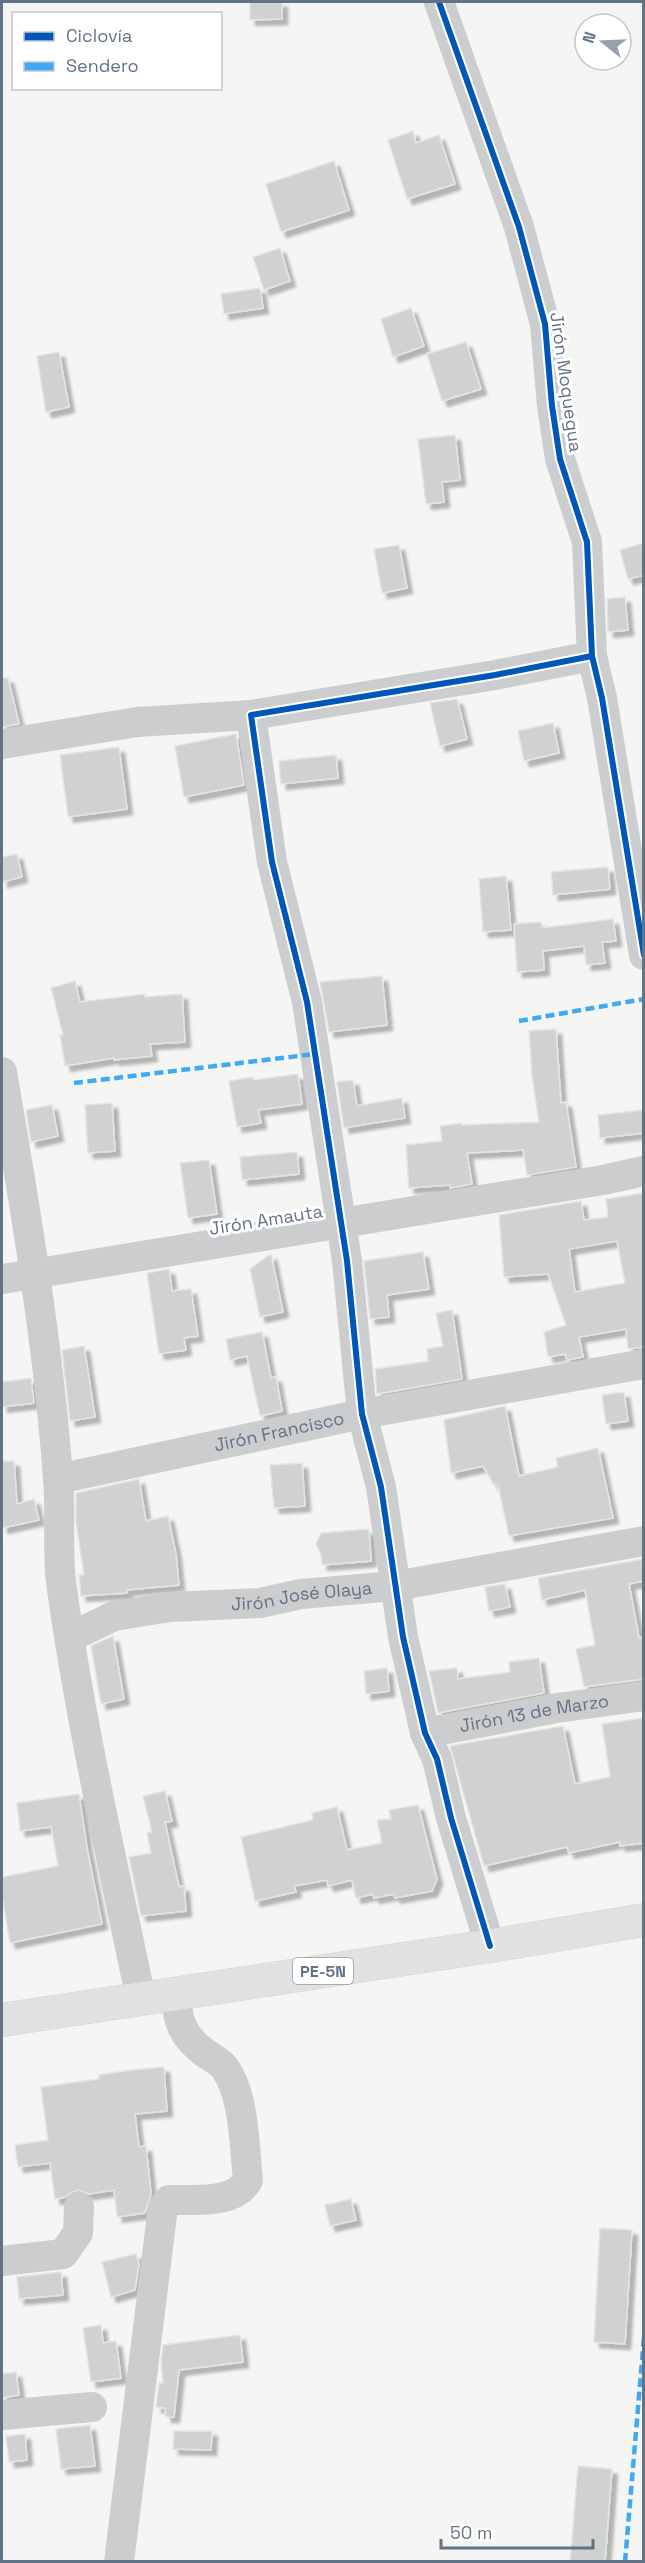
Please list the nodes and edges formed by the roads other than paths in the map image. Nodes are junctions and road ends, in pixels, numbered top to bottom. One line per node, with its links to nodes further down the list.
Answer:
1 (439, 2): 2 (street, Jirón Moquegua)
2 (592, 656): 3 (street); 5 (street, Jirón Moquegua)
3 (251, 715): 4 (street); 8 (street)
4 (2, 744)
5 (644, 955)
6 (2, 1072): 9 (street)
7 (644, 1171): 8 (street, Jirón Amauta)
8 (342, 1223): 9 (street, Jirón Amauta); 12 (street)
9 (35, 1273): 10 (street, Jirón Amauta); 13 (street)
10 (2, 1279)
11 (644, 1364): 12 (street, Jirón Francisco)
12 (362, 1414): 13 (street, Jirón Francisco); 15 (street)
13 (58, 1479): 16 (street)
14 (644, 1541): 15 (street, Jirón José Olaya)
15 (395, 1586): 16 (street, Jirón José Olaya); 18 (street)
16 (69, 1635): 22 (street)
17 (644, 1696): 18 (street, Jirón 13 de Marzo)
18 (425, 1733): 20 (street)
19 (644, 1920): 20 (highway, PE-5N)
20 (490, 1946): 21 (highway, PE-5N)
21 (177, 1993): 22 (highway, PE-5N); 28 (street)
22 (141, 1999): 23 (highway, PE-5N)
23 (2, 2020)
24 (79, 2207): 25 (street)
25 (2, 2261)
26 (92, 2407): 27 (street)
27 (2, 2415)
28 (119, 2562)

